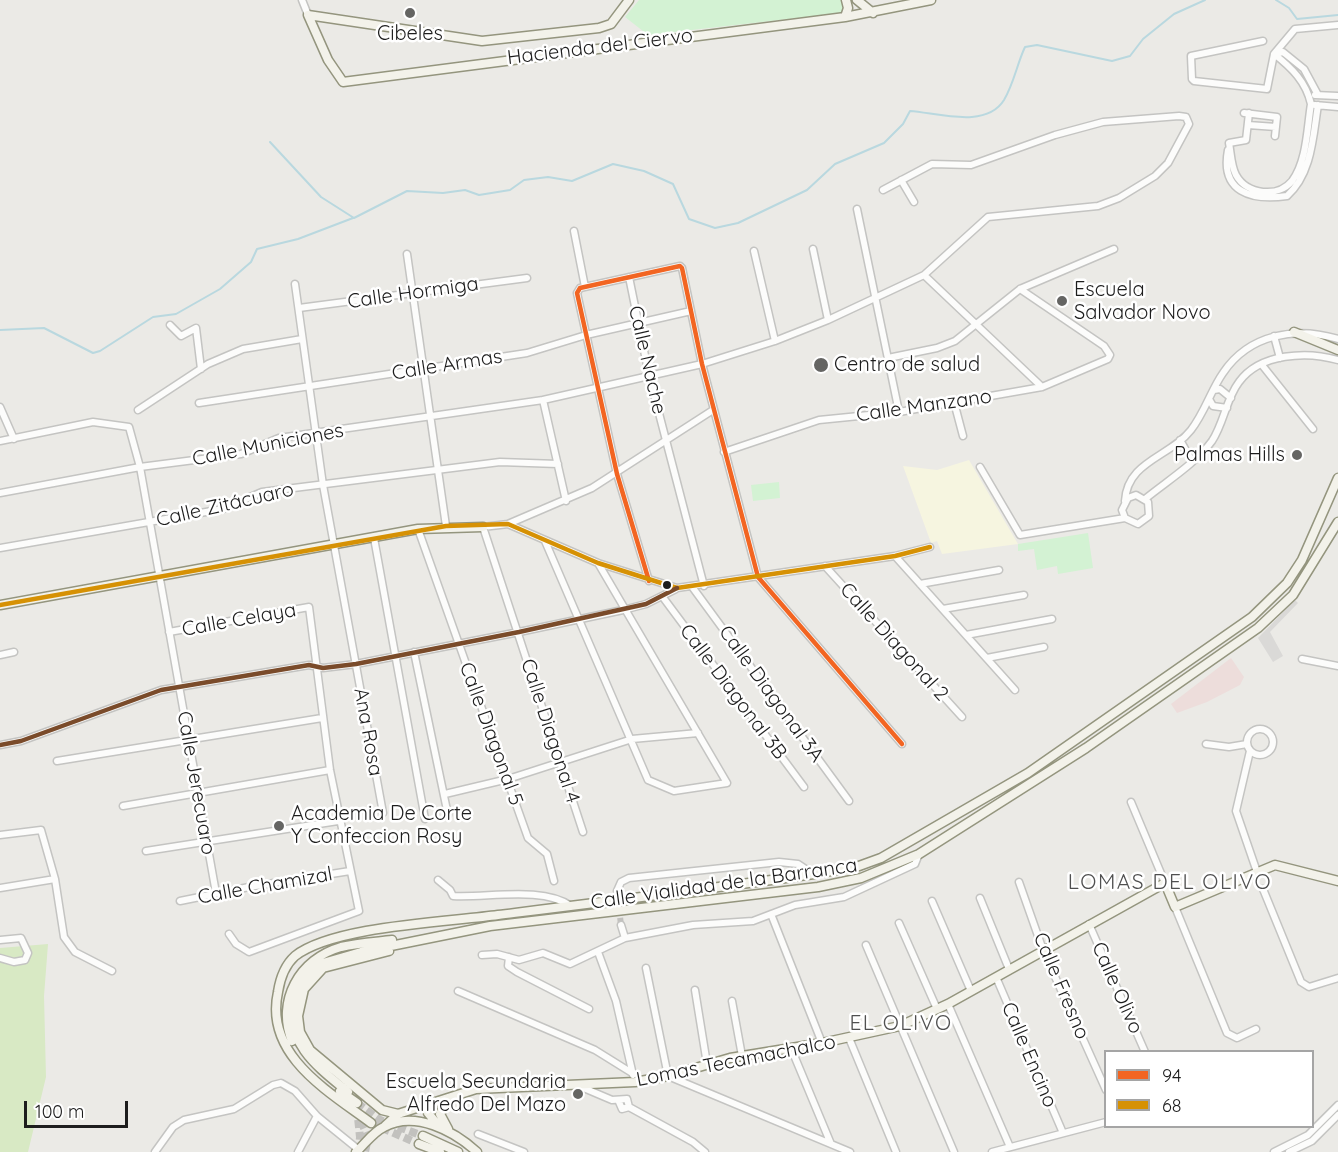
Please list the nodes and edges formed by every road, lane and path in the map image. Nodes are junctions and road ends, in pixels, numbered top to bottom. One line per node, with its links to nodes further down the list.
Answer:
1 (302, 0): 7 (street, Hacienda del Ciervo)
2 (629, 0): 10 (main road, Hacienda del Ciervo)
3 (846, 0): 8 (main road)
4 (857, 0): 6 (main road)
5 (931, 0): 6 (main road, Hacienda del Ciervo)
6 (873, 13): 8 (main road, Hacienda del Ciervo)
7 (308, 15): 10 (main road, Hacienda del Ciervo); 13 (main road, Hacienda del Ciervo)
8 (845, 17): 13 (main road, Hacienda del Ciervo)
9 (1338, 24): 12 (street)
10 (509, 39): 13 (main road)
11 (1263, 41): 12 (street)
12 (1274, 54): 14 (street); 15 (street)
13 (511, 58)
14 (1318, 94): 15 (street); 16 (street)
15 (1309, 95): 17 (street)
16 (1338, 96)
17 (1315, 105): 18 (street); 19 (street)
18 (1338, 107)
19 (1248, 125): 20 (street); 20 (street)
20 (1276, 127): 21 (street)
21 (1275, 136)
22 (901, 180): 23 (street); 24 (street); 31 (street, Calle Municiones)
23 (883, 190)
24 (914, 202)
25 (857, 209): 38 (street)
26 (574, 231): 35 (street)
27 (813, 249): 41 (street)
28 (1114, 249): 36 (street)
29 (754, 251): 50 (street)
30 (407, 254): 37 (street)
31 (924, 275): 38 (street, Calle Municiones); 44 (street)
32 (629, 277): 35 (street); 40 (street); 42 (street, Calle Nache)
33 (527, 278): 37 (street, Calle Hormiga)
34 (295, 284): 39 (street, Ana Rosa)
35 (585, 287): 46 (street)
36 (1020, 289): 44 (street); 62 (street, Calle Manzano)
37 (413, 293): 39 (street, Calle Hormiga); 57 (street)
38 (875, 299): 41 (street, Calle Municiones); 52 (street)
39 (299, 308): 48 (street, Ana Rosa)
40 (691, 311): 42 (street, Calle Armas); 55 (street)
41 (828, 320): 50 (street, Calle Municiones)
42 (639, 323): 46 (street, Calle Armas); 59 (street, Calle Nache)
43 (170, 325): 58 (street)
44 (977, 325): 52 (street); 62 (street)
45 (1294, 332): 47 (street); 49 (street); 51 (main road)
46 (586, 335): 57 (street, Calle Armas); 61 (street)
47 (1274, 336): 53 (street); 63 (street)
48 (302, 339): 58 (street); 60 (street, Ana Rosa)
49 (1338, 339)
50 (775, 341): 55 (street, Calle Municiones)
51 (1338, 350)
52 (888, 358): 73 (street)
53 (1280, 358): 54 (street); 56 (street)
54 (1338, 360)
55 (702, 364): 59 (street, Calle Municiones); 72 (street)
56 (1262, 365): 64 (street); 75 (street)
57 (424, 368): 60 (street, Calle Armas); 74 (street)
58 (201, 369): 71 (street)
59 (650, 375): 61 (street, Calle Municiones); 81 (street, Calle Nache)
60 (308, 387): 68 (street, Calle Armas); 76 (street, Ana Rosa)
61 (598, 387): 66 (street, Calle Municiones); 88 (street)
62 (1042, 387): 67 (street, Calle Manzano)
63 (1214, 390): 64 (street); 65 (street)
64 (1231, 398): 70 (street)
65 (1209, 399): 70 (street); 79 (street)
66 (543, 400): 74 (street, Calle Municiones); 84 (street)
67 (954, 402): 73 (street, Calle Manzano); 77 (street)
68 (199, 403)
69 (0, 407): 78 (street)
70 (1227, 408): 83 (street)
71 (138, 410)
72 (713, 410): 81 (street); 82 (street)
73 (899, 412): 82 (street, Calle Manzano)
74 (430, 416): 76 (street, Calle Municiones); 87 (street)
75 (1313, 429)
76 (315, 433): 85 (street, Calle Municiones); 90 (street, Ana Rosa)
77 (963, 436)
78 (14, 440): 80 (street); 85 (street, Calle Jerecuaro)
79 (1180, 440): 83 (street); 94 (street)
80 (0, 441)
81 (666, 442): 88 (street); 117 (street, Calle Nache)
82 (724, 452): 113 (street)
83 (1192, 461): 92 (street)
84 (558, 464): 87 (street, Calle Zitácuaro); 93 (street)
85 (140, 467): 91 (street, Calle Municiones); 96 (street, Calle Jerecuaro)
86 (980, 467): 95 (street)
87 (437, 470): 90 (street, Calle Zitácuaro); 99 (street)
88 (617, 474): 93 (street); 115 (street)
89 (1338, 477): 103 (main road, Calle Vialidad de la Barranca)
90 (323, 485): 96 (street, Calle Zitácuaro); 106 (street, Ana Rosa)
91 (0, 493)
92 (1145, 499): 94 (street); 95 (street)
93 (566, 501): 98 (street)
94 (1125, 501): 95 (street)
95 (1125, 519)
96 (149, 522): 108 (street, Calle Zitácuaro); 114 (street, Calle Jerecuaro)
97 (1338, 522): 105 (main road, Calle Vialidad de la Barranca)
98 (508, 524): 100 (street); 104 (street)
99 (446, 526): 100 (main road); 101 (main road)
100 (483, 527): 128 (street, Calle Diagonal 4)
101 (418, 529): 102 (main road); 130 (street, Calle Diagonal 5)
102 (374, 538): 106 (main road); 135 (street)
103 (1313, 538): 105 (main road); 172 (main road, Calle Vialidad de la Barranca)
104 (544, 540): 110 (street); 125 (street)
105 (1325, 544): 169 (main road, Calle Vialidad de la Barranca)
106 (334, 545): 114 (main road); 138 (street, Ana Rosa)
107 (930, 547): 109 (street)
108 (0, 548)
109 (895, 556): 111 (street); 116 (street)
110 (598, 563): 115 (street); 124 (street)
111 (825, 567): 113 (street); 143 (street, Calle Diagonal 2)
112 (999, 570): 116 (street)
113 (758, 577): 117 (street); 148 (street)
114 (158, 578): 122 (main road); 127 (street, Calle Jerecuaro)
115 (649, 581): 118 (street)
116 (920, 584): 123 (street)
117 (704, 586): 119 (street)
118 (677, 588): 119 (street); 121 (street)
119 (693, 588): 158 (street, Calle Diagonal 3A)
120 (1024, 595): 123 (street)
121 (662, 596): 124 (street); 155 (street, Calle Diagonal 3B)
122 (0, 605)
123 (943, 609): 129 (street)
124 (623, 610): 125 (street); 145 (street)
125 (580, 619): 128 (street); 146 (street)
126 (1052, 619): 129 (street)
127 (169, 632): 139 (street, Calle Celaya); 141 (street, Calle Jerecuaro)
128 (519, 632): 130 (street); 152 (street, Calle Diagonal 4)
129 (966, 635): 136 (street)
130 (458, 644): 133 (street); 154 (street, Calle Diagonal 5)
131 (1044, 647): 136 (street)
132 (14, 652): 134 (street)
133 (414, 652): 135 (street); 157 (street)
134 (0, 655)
135 (395, 656): 138 (street); 163 (street)
136 (987, 658): 142 (street)
137 (1302, 658): 140 (street)
138 (356, 664): 139 (street); 161 (street, Ana Rosa)
139 (315, 665): 141 (street); 144 (street)
140 (1338, 666)
141 (179, 687): 147 (street, Calle Jerecuaro); 150 (street)
142 (1015, 690)
143 (962, 717)
144 (322, 718): 147 (street); 153 (street)
145 (698, 733): 146 (street); 146 (street)
146 (632, 739): 152 (street)
147 (190, 741): 151 (street); 156 (street, Calle Jerecuaro)
148 (902, 744)
149 (1206, 744): 171 (street)
150 (0, 745)
151 (57, 761)
152 (559, 763): 154 (street); 165 (street, Calle Diagonal 4)
153 (330, 770): 156 (street); 164 (street)
154 (508, 779): 157 (street); 175 (street, Calle Diagonal 5)
155 (804, 787)
156 (199, 791): 160 (street); 167 (street, Calle Jerecuaro)
157 (445, 794): 162 (street)
158 (849, 801)
159 (1131, 802): 178 (street)
160 (123, 806)
161 (383, 813)
162 (448, 815)
163 (425, 819)
164 (338, 822): 167 (street); 170 (street)
165 (583, 832)
166 (0, 836): 173 (street)
167 (207, 843): 168 (street); 182 (street, Calle Jerecuaro)
168 (146, 851)
169 (919, 854): 188 (street); 193 (main road, Calle Vialidad de la Barranca)
170 (350, 872): 182 (street, Calle Chamizal); 192 (street)
171 (1257, 872): 176 (main road); 187 (main road)
172 (814, 874): 181 (street); 186 (main road, Calle Vialidad de la Barranca)
173 (55, 879): 179 (street); 204 (street)
174 (438, 880): 186 (street)
175 (554, 881)
176 (1338, 881)
177 (1018, 882): 197 (street, Calle Fresno)
178 (1165, 883): 187 (main road); 190 (main road, Lomas Tecamachalco)
179 (0, 888)
180 (1263, 890): 206 (street)
181 (618, 891)
182 (216, 893): 184 (street, Calle Chamizal)
183 (980, 898): 203 (street)
184 (180, 901)
185 (932, 901): 209 (street)
186 (572, 906): 229 (main road, Calle Vialidad de la Barranca)
187 (1175, 907): 215 (street)
188 (771, 915): 194 (street); 217 (street)
189 (899, 923): 213 (street)
190 (1089, 924): 197 (main road, Lomas Tecamachalco); 219 (street, Calle Olivo)
191 (621, 925): 194 (street)
192 (229, 934)
193 (420, 939): 226 (main road); 229 (main road); 231 (main road)
194 (625, 939): 198 (street)
195 (0, 940): 201 (street)
196 (866, 945): 214 (street)
197 (1043, 950): 203 (main road, Lomas Tecamachalco); 225 (street, Calle Fresno)
198 (598, 952): 200 (street); 223 (street)
199 (482, 955): 200 (street)
200 (509, 957): 212 (street)
201 (0, 958)
202 (646, 968): 222 (street)
203 (1009, 969): 205 (main road, Lomas Tecamachalco)
204 (112, 971)
205 (996, 977): 209 (main road, Lomas Tecamachalco); 239 (street, Calle Encino)
206 (1338, 978)
207 (695, 990): 221 (street)
208 (458, 991): 223 (street)
209 (971, 991): 211 (main road, Lomas Tecamachalco)
210 (732, 1001): 220 (street)
211 (948, 1004): 213 (main road, Lomas Tecamachalco); 243 (street)
212 (589, 1008)
213 (937, 1009): 214 (main road, Lomas Tecamachalco)
214 (900, 1026): 216 (main road, Lomas Tecamachalco); 254 (street)
215 (1256, 1029)
216 (849, 1038): 217 (main road, Lomas Tecamachalco); 253 (street)
217 (822, 1043): 218 (main road, Lomas Tecamachalco)
218 (791, 1048): 220 (main road, Lomas Tecamachalco); 242 (street)
219 (1145, 1050)
220 (742, 1056): 221 (main road, Lomas Tecamachalco)
221 (707, 1064): 222 (main road, Lomas Tecamachalco)
222 (668, 1076): 223 (main road, Lomas Tecamachalco); 242 (street)
223 (634, 1078): 224 (main road, Lomas Tecamachalco)
224 (579, 1085): 227 (main road, Lomas Tecamachalco); 251 (street)
225 (1104, 1086)
226 (348, 1092)
227 (459, 1093): 228 (main road, Lomas Tecamachalco); 241 (main road)
228 (427, 1103): 231 (main road, Lomas Tecamachalco); 238 (main road)
229 (353, 1105): 234 (main road); 235 (main road)
230 (1338, 1105): 256 (street)
231 (398, 1114): 237 (main road, Lomas Tecamachalco)
232 (1338, 1115): 257 (street)
233 (317, 1116): 244 (street); 246 (street); 247 (street)
234 (359, 1118)
235 (371, 1123)
236 (1104, 1123): 239 (street)
237 (385, 1126): 238 (main road); 244 (main road, Lomas Tecamachalco)
238 (441, 1128): 241 (main road)
239 (1063, 1133): 243 (street)
240 (478, 1134): 245 (street)
241 (458, 1137): 250 (main road)
242 (831, 1144): 252 (street)
243 (1010, 1147): 255 (street)
244 (358, 1151)
245 (519, 1151)
246 (155, 1152)
247 (298, 1152)
248 (440, 1152): 249 (main road)
249 (458, 1152)
250 (477, 1152)
251 (705, 1152)
252 (850, 1152)
253 (896, 1152)
254 (954, 1152)
255 (992, 1152)
256 (1274, 1152)
257 (1288, 1152)

